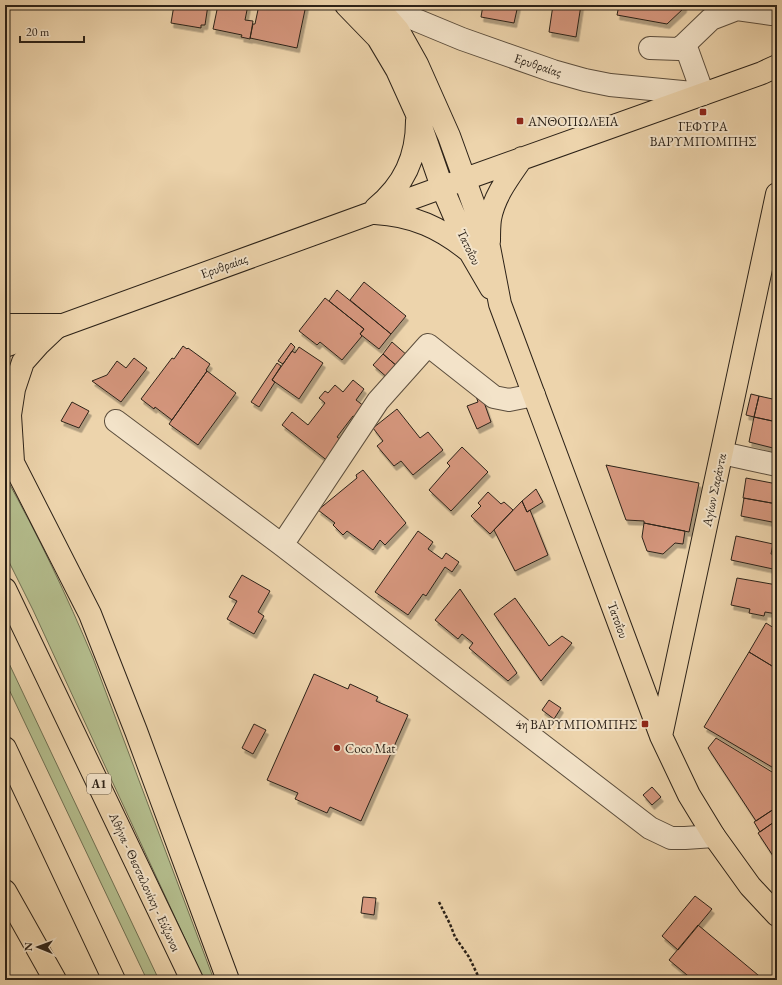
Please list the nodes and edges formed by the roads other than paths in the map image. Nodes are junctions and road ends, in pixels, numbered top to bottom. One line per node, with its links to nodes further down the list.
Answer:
1 (346, 5): 9 (main road)
2 (376, 5): 11 (main road)
3 (380, 5): 8 (street, Ερυθραίας)
4 (772, 14): 5 (street)
5 (686, 44): 6 (street); 8 (street)
6 (650, 48)
7 (777, 66): 8 (main road, Ερυθραίας)
8 (703, 94): 10 (main road, Ερυθραίας)
9 (416, 112): 12 (main road); 14 (main road)
10 (522, 158): 11 (main road, Ερυθραίας); 16 (main road)
11 (465, 179): 12 (main road, Ερυθραίας); 16 (main road, Τατοΐου)
12 (442, 187): 14 (main road, Ερυθραίας); 16 (main road, Τατοΐου)
13 (777, 194): 15 (main road, Αγίων Σαράντα)
14 (370, 213): 16 (main road); 18 (main road, Ερυθραίας)
15 (772, 246): 22 (main road, Αγίων Σαράντα)
16 (479, 249): 20 (main road, Τατοΐου)
17 (5, 325): 18 (main road)
18 (58, 325): 19 (main road, Ερυθραίας); 23 (main road)
19 (5, 346)
20 (534, 395): 25 (street); 27 (main road, Τατοΐου)
21 (116, 421): 25 (street)
22 (722, 453): 24 (street); 27 (main road, Αγίων Σαράντα)
23 (9, 454): 35 (main road)
24 (777, 465)
25 (282, 545): 29 (street)
26 (5, 589): 34 (main road, Αθήνα - Θεσσαλονίκη - Εύζωνοι / Α1)
27 (661, 736): 29 (main road, Τατοΐου)
28 (5, 748): 33 (main road)
29 (714, 836): 31 (main road, Τατοΐου)
30 (5, 892): 32 (main road)
31 (777, 915)
32 (55, 980)
33 (114, 980)
34 (192, 980)
35 (228, 980)

